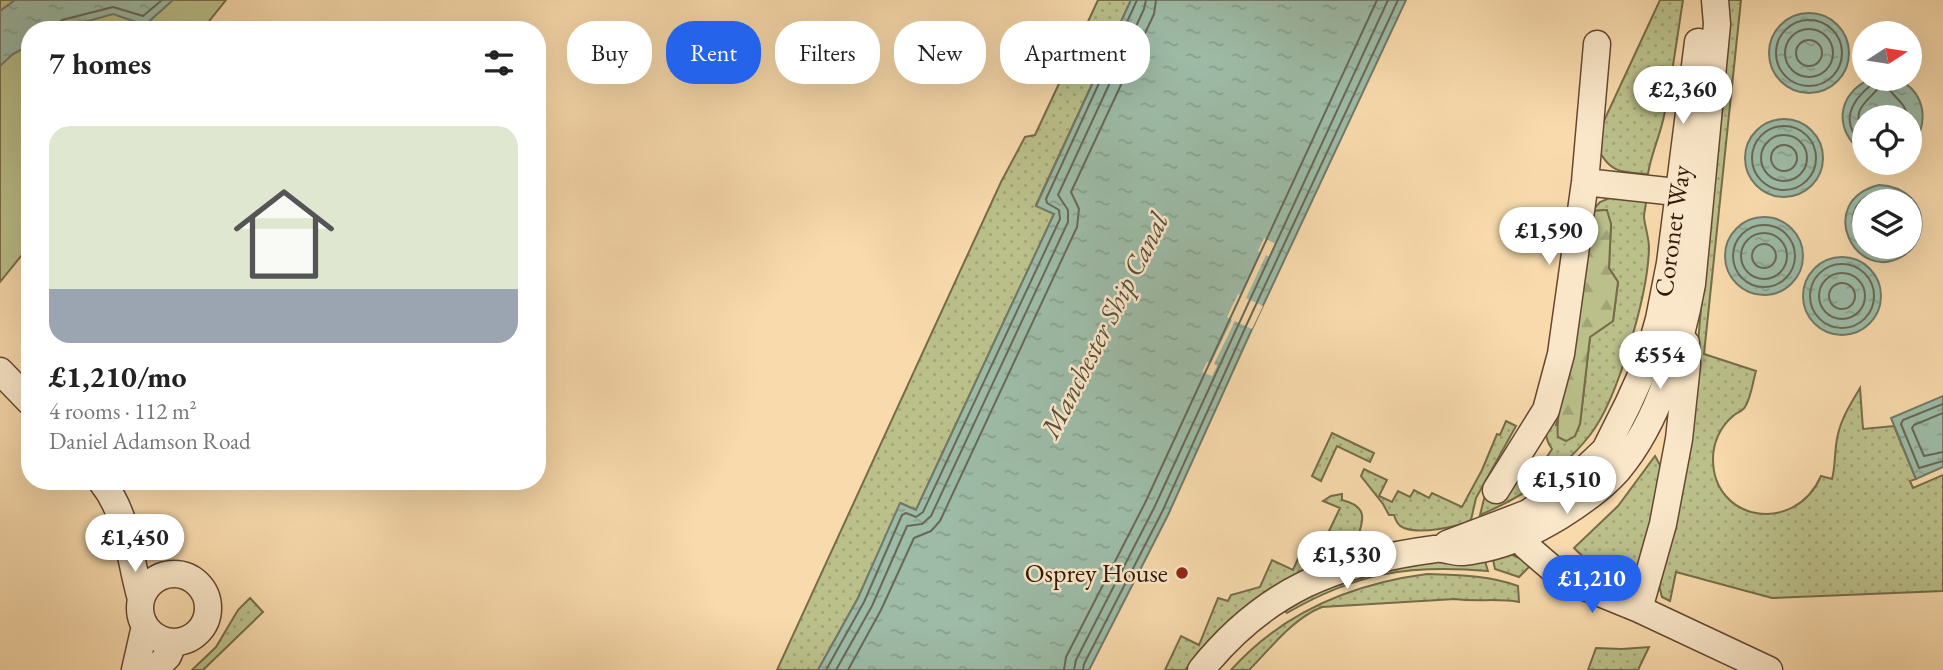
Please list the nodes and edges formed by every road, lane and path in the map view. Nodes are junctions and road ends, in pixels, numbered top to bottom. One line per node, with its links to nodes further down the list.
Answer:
1 (1708, 0): 5 (street, Coronet Way)
2 (1715, 0): 5 (street, Coronet Way)
3 (1597, 44): 4 (street)
4 (1584, 182): 5 (street); 13 (street)
5 (1689, 193): 6 (street, Coronet Way); 10 (street, Coronet Way)
6 (1685, 321): 9 (street, Coronet Way); 11 (street)
7 (0, 371): 8 (street)
8 (21, 393)
9 (1642, 435): 10 (street); 11 (street); 14 (street, Coronet Way)
10 (1605, 450): 14 (street, Coronet Way)
11 (1674, 463): 18 (street)
12 (106, 490): 15 (street)
13 (1496, 490)
14 (1517, 528): 18 (street); 23 (street, Coronet Way)
15 (128, 534): 16 (street); 17 (street)
16 (173, 573): 17 (street); 20 (street)
17 (141, 599): 19 (street)
18 (1639, 609): 24 (street)
19 (145, 626): 20 (street); 21 (street)
20 (174, 642): 22 (street)
21 (135, 670)
22 (154, 670)
23 (1201, 670)
24 (1769, 670)

